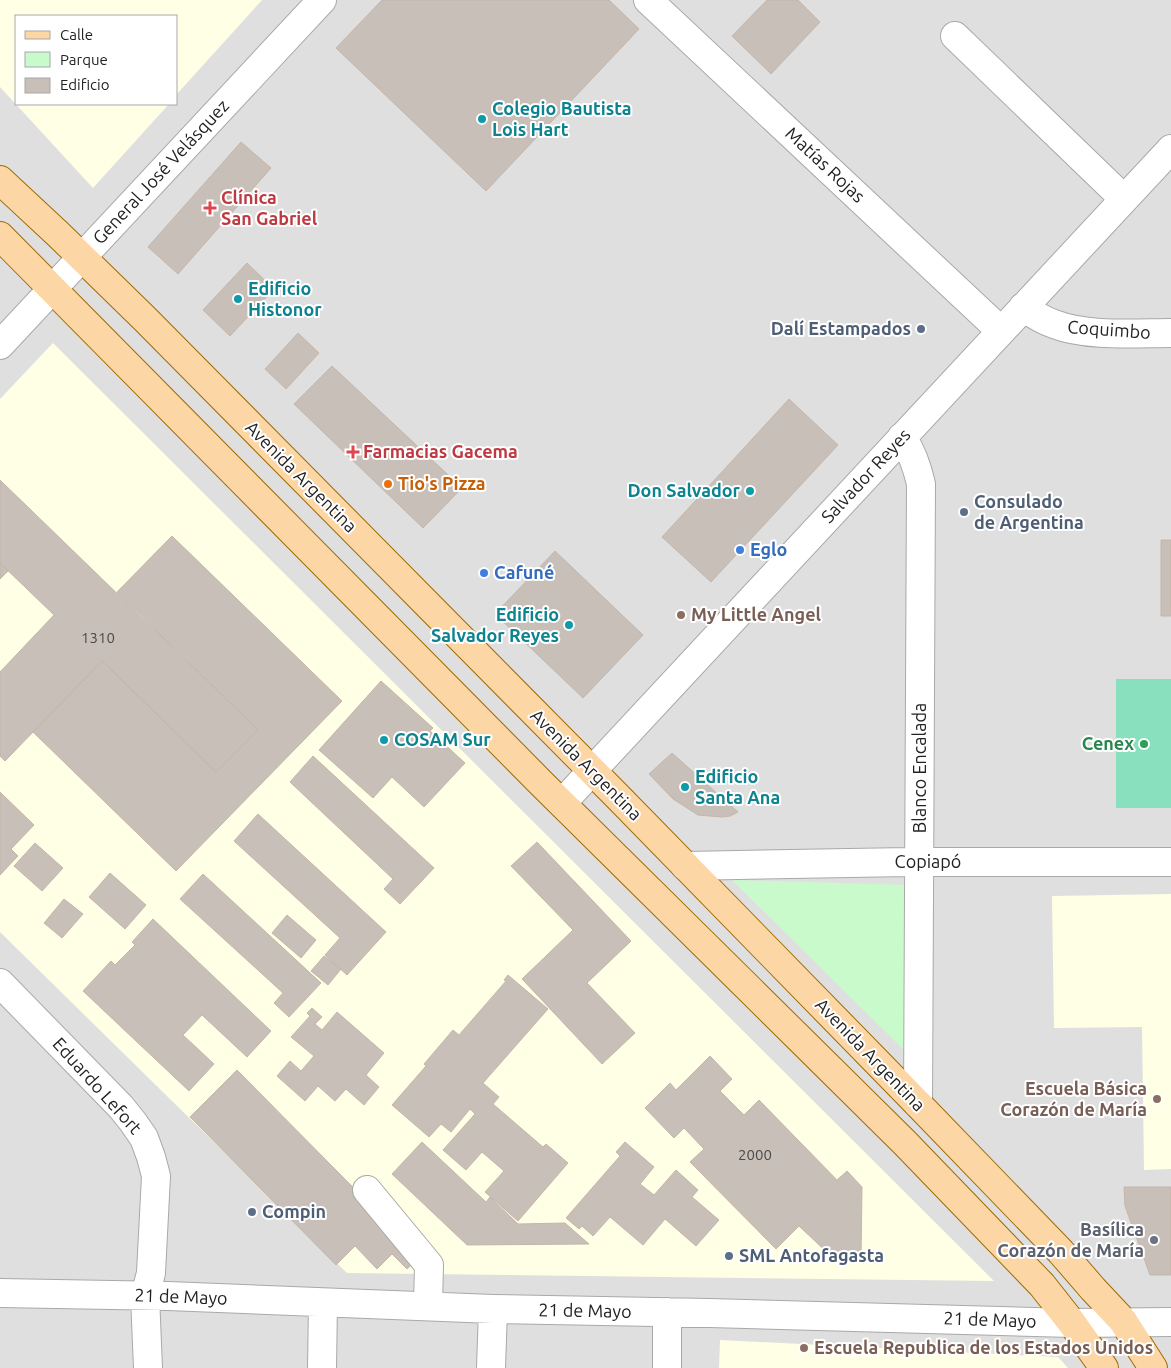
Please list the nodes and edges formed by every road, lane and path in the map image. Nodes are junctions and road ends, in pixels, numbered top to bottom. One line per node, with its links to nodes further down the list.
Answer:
1 (322, 0): 8 (street, General José Velásquez)
2 (648, 0): 11 (street, Matías Rojas)
3 (955, 36): 6 (street)
4 (1171, 148): 6 (street, Salvador Reyes)
5 (0, 180): 8 (main road, Avenida Argentina)
6 (1124, 198): 10 (street, Salvador Reyes)
7 (0, 236): 9 (main road, Avenida Argentina)
8 (82, 257): 9 (street, General José Velásquez); 15 (main road, Avenida Argentina)
9 (53, 288): 13 (street, General José Velásquez); 16 (main road, Avenida Argentina)
10 (1023, 307): 11 (street, Salvador Reyes); 12 (street, Coquimbo)
11 (1001, 330): 14 (street, Salvador Reyes)
12 (1171, 333)
13 (0, 345)
14 (902, 437): 15 (street, Salvador Reyes); 17 (street, Blanco Encalada)
15 (592, 770): 16 (street, Salvador Reyes); 19 (main road, Avenida Argentina)
16 (562, 803): 31 (main road, Avenida Argentina)
17 (919, 862): 18 (street, Copiapó); 19 (street, Copiapó); 21 (street, Blanco Encalada)
18 (1171, 862)
19 (685, 866): 21 (main road, Avenida Argentina)
20 (0, 983): 24 (street, Eduardo Lefort)
21 (918, 1104): 29 (main road, Avenida Argentina)
22 (367, 1190): 26 (street)
23 (0, 1293): 24 (street, 21 de Mayo)
24 (145, 1296): 25 (street, 21 de Mayo); 32 (street, Eduardo Lefort)
25 (323, 1303): 26 (street, 21 de Mayo); 33 (street)
26 (428, 1306): 27 (street, 21 de Mayo)
27 (493, 1309): 28 (street, 21 de Mayo); 34 (street)
28 (667, 1312): 31 (street, 21 de Mayo); 35 (street)
29 (1123, 1321): 30 (street, 21 de Mayo); 31 (street, 21 de Mayo); 37 (main road, Avenida Argentina)
30 (1171, 1322)
31 (1072, 1323): 36 (main road, Avenida Argentina)
32 (148, 1368)
33 (322, 1368)
34 (491, 1368)
35 (667, 1368)
36 (1104, 1368)
37 (1153, 1368)

